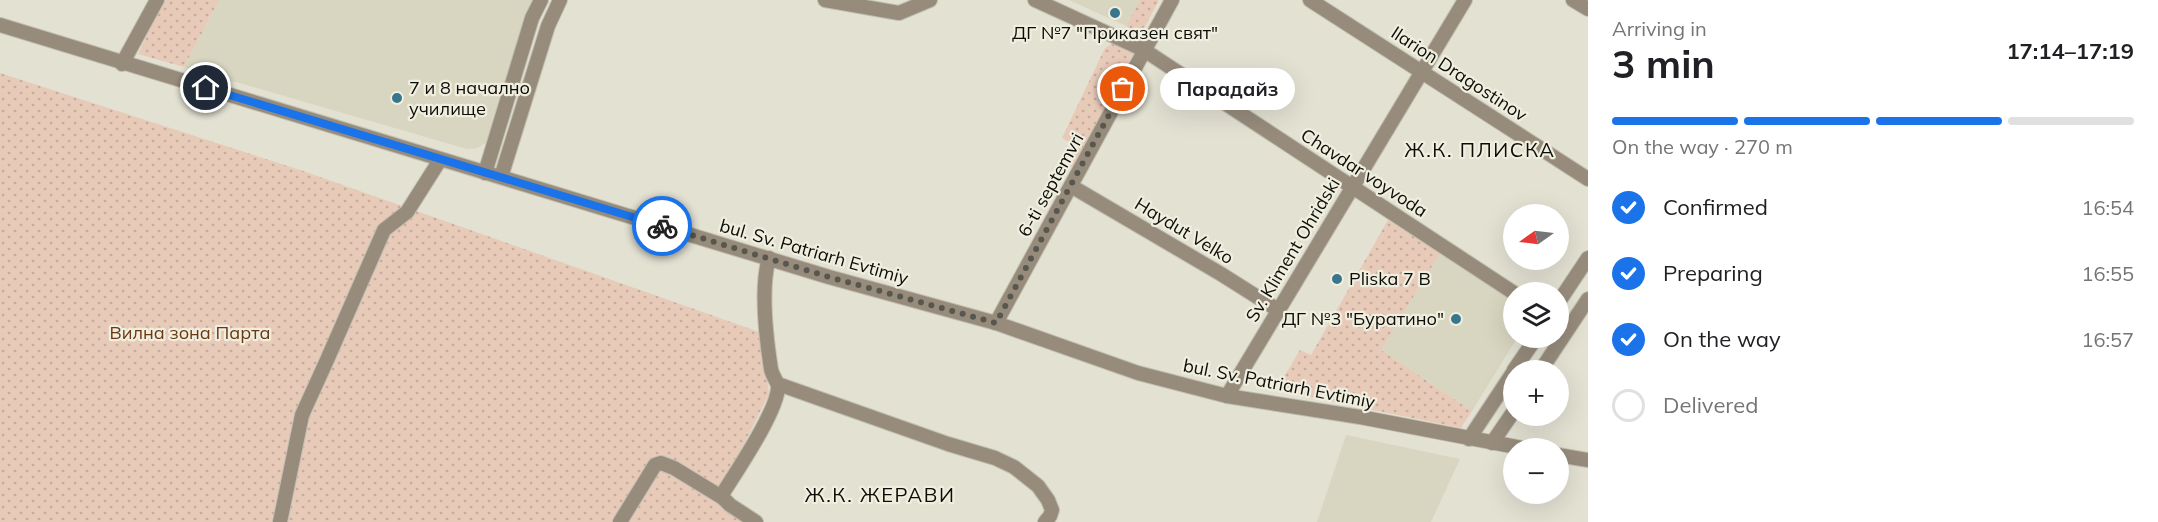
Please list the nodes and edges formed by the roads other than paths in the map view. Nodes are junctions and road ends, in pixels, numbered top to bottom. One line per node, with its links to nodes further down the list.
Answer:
1 (157, 0): 14 (street)
2 (541, 0): 17 (street)
3 (560, 0): 18 (street)
4 (825, 0): 5 (street)
5 (930, 0)
6 (1035, 0): 13 (street, Chavdar voyvoda)
7 (1172, 0): 13 (street, 6-ti septemvri)
8 (1310, 0): 15 (street, Ilarion Dragostinov)
9 (1465, 0): 15 (street, Sv. Kliment Ohridski)
10 (1573, 0): 11 (street)
11 (1588, 9)
12 (0, 26): 14 (street, bul. Sv. Patriarh Evtimiy)
13 (1144, 50): 20 (street, 6-ti septemvri); 21 (street, Chavdar voyvoda)
14 (122, 63): 16 (street, bul. Sv. Patriarh Evtimiy)
15 (1422, 72): 19 (street, Ilarion Dragostinov); 21 (street, Sv. Kliment Ohridski)
16 (440, 160): 17 (street, bul. Sv. Patriarh Evtimiy); 40 (street)
17 (485, 173): 18 (street, bul. Sv. Patriarh Evtimiy)
18 (501, 177): 22 (street, bul. Sv. Patriarh Evtimiy)
19 (1588, 179)
20 (1071, 186): 27 (street, Haydut Velko); 28 (street, 6-ti septemvri)
21 (1352, 187): 24 (street, Chavdar voyvoda); 27 (street, Sv. Kliment Ohridski)
22 (769, 258): 28 (street, bul. Sv. Patriarh Evtimiy); 30 (street)
23 (1588, 258): 25 (street)
24 (1503, 285)
25 (1569, 286)
26 (1588, 299): 29 (street)
27 (1278, 310): 32 (street, Sv. Kliment Ohridski)
28 (996, 323): 32 (street, bul. Sv. Patriarh Evtimiy)
29 (1547, 360)
30 (778, 384): 39 (street); 43 (street)
31 (1503, 388): 34 (street)
32 (1227, 396): 34 (street, bul. Sv. Patriarh Evtimiy)
33 (1504, 426): 35 (street)
34 (1469, 439): 35 (street, bul. Sv. Patriarh Evtimiy)
35 (1492, 443): 36 (street, bul. Sv. Patriarh Evtimiy)
36 (1503, 445)
37 (1569, 457): 38 (street)
38 (1588, 460)
39 (723, 498): 41 (street); 42 (street)
40 (280, 522)
41 (620, 522)
42 (756, 522)
43 (1045, 522)

